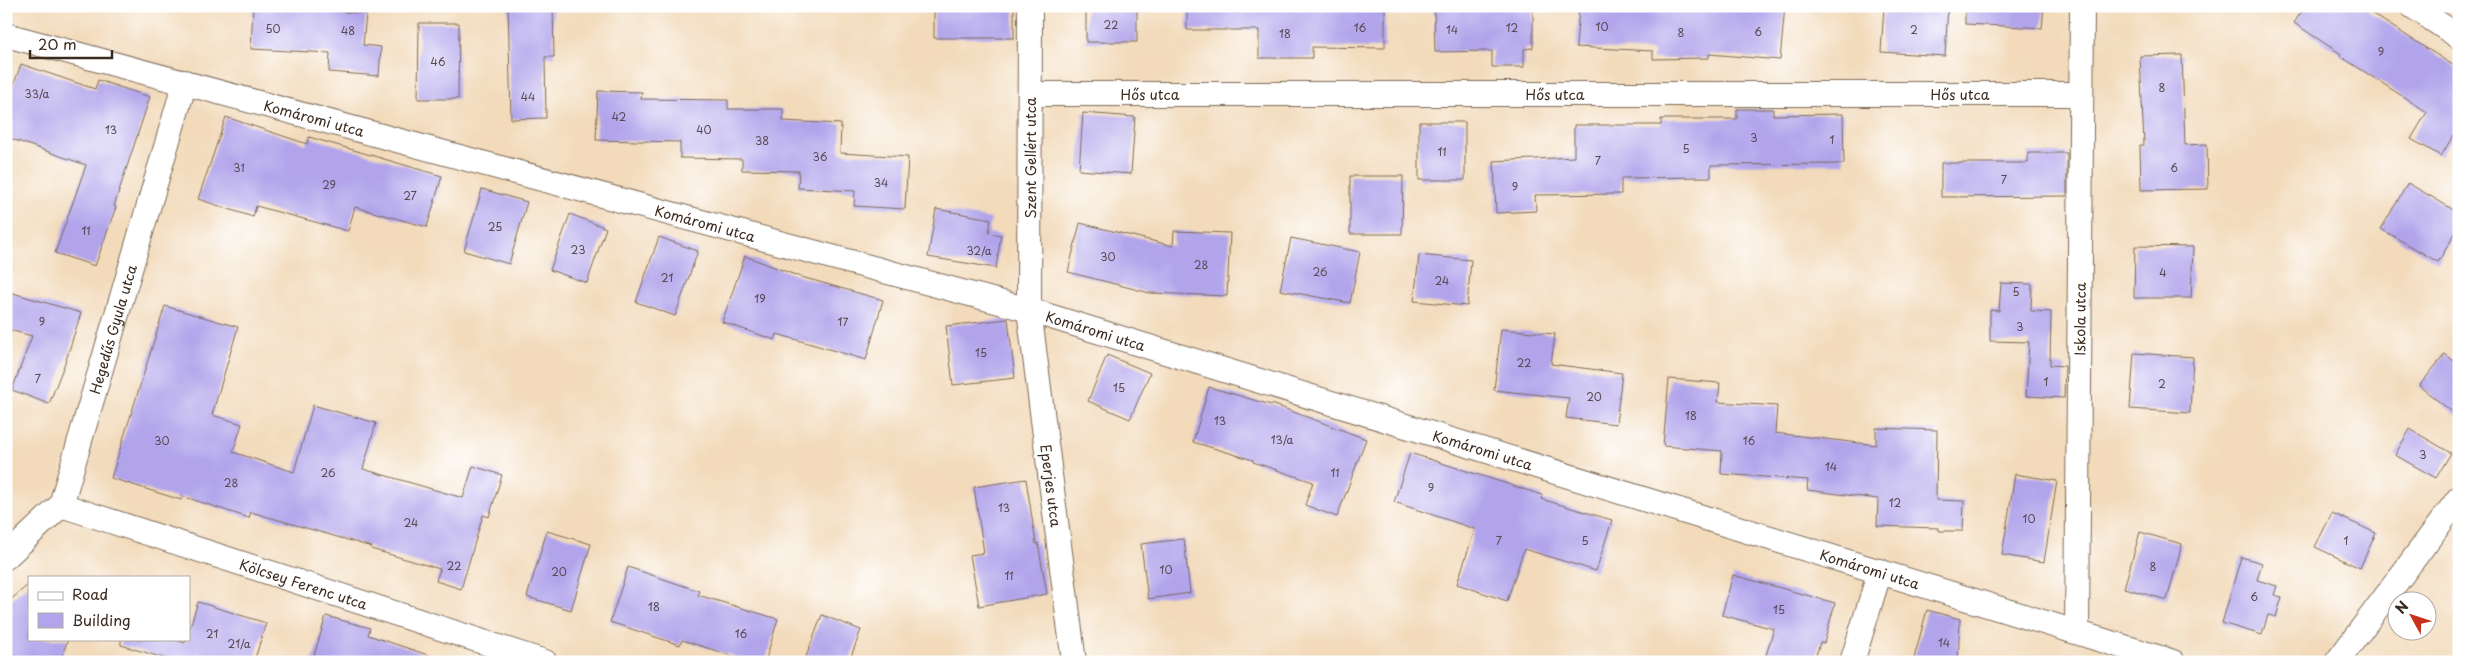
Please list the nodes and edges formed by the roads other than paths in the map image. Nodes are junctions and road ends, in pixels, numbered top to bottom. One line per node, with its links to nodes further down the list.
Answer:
1 (1030, 6): 7 (street, Szent Gellért utca)
2 (2082, 6): 8 (street, Iskola utca)
3 (2412, 6): 5 (street)
4 (6, 35): 6 (street, Komáromi utca)
5 (2459, 37)
6 (186, 82): 9 (street, Komáromi utca); 11 (street, Hegedűs Gyula utca)
7 (1030, 94): 8 (street, Hős utca); 9 (street, Szent Gellért utca)
8 (2081, 94): 14 (street, Iskola utca)
9 (1029, 310): 13 (street, Komáromi utca); 16 (street, Eperjes utca)
10 (2459, 498): 19 (street)
11 (61, 506): 12 (street); 15 (street, Kölcsey Ferenc utca)
12 (6, 557)
13 (1880, 571): 14 (street, Komáromi utca); 17 (street)
14 (2077, 631): 18 (street, Komáromi utca)
15 (545, 662)
16 (1074, 662)
17 (1852, 662)
18 (2173, 662)
19 (2336, 662)

